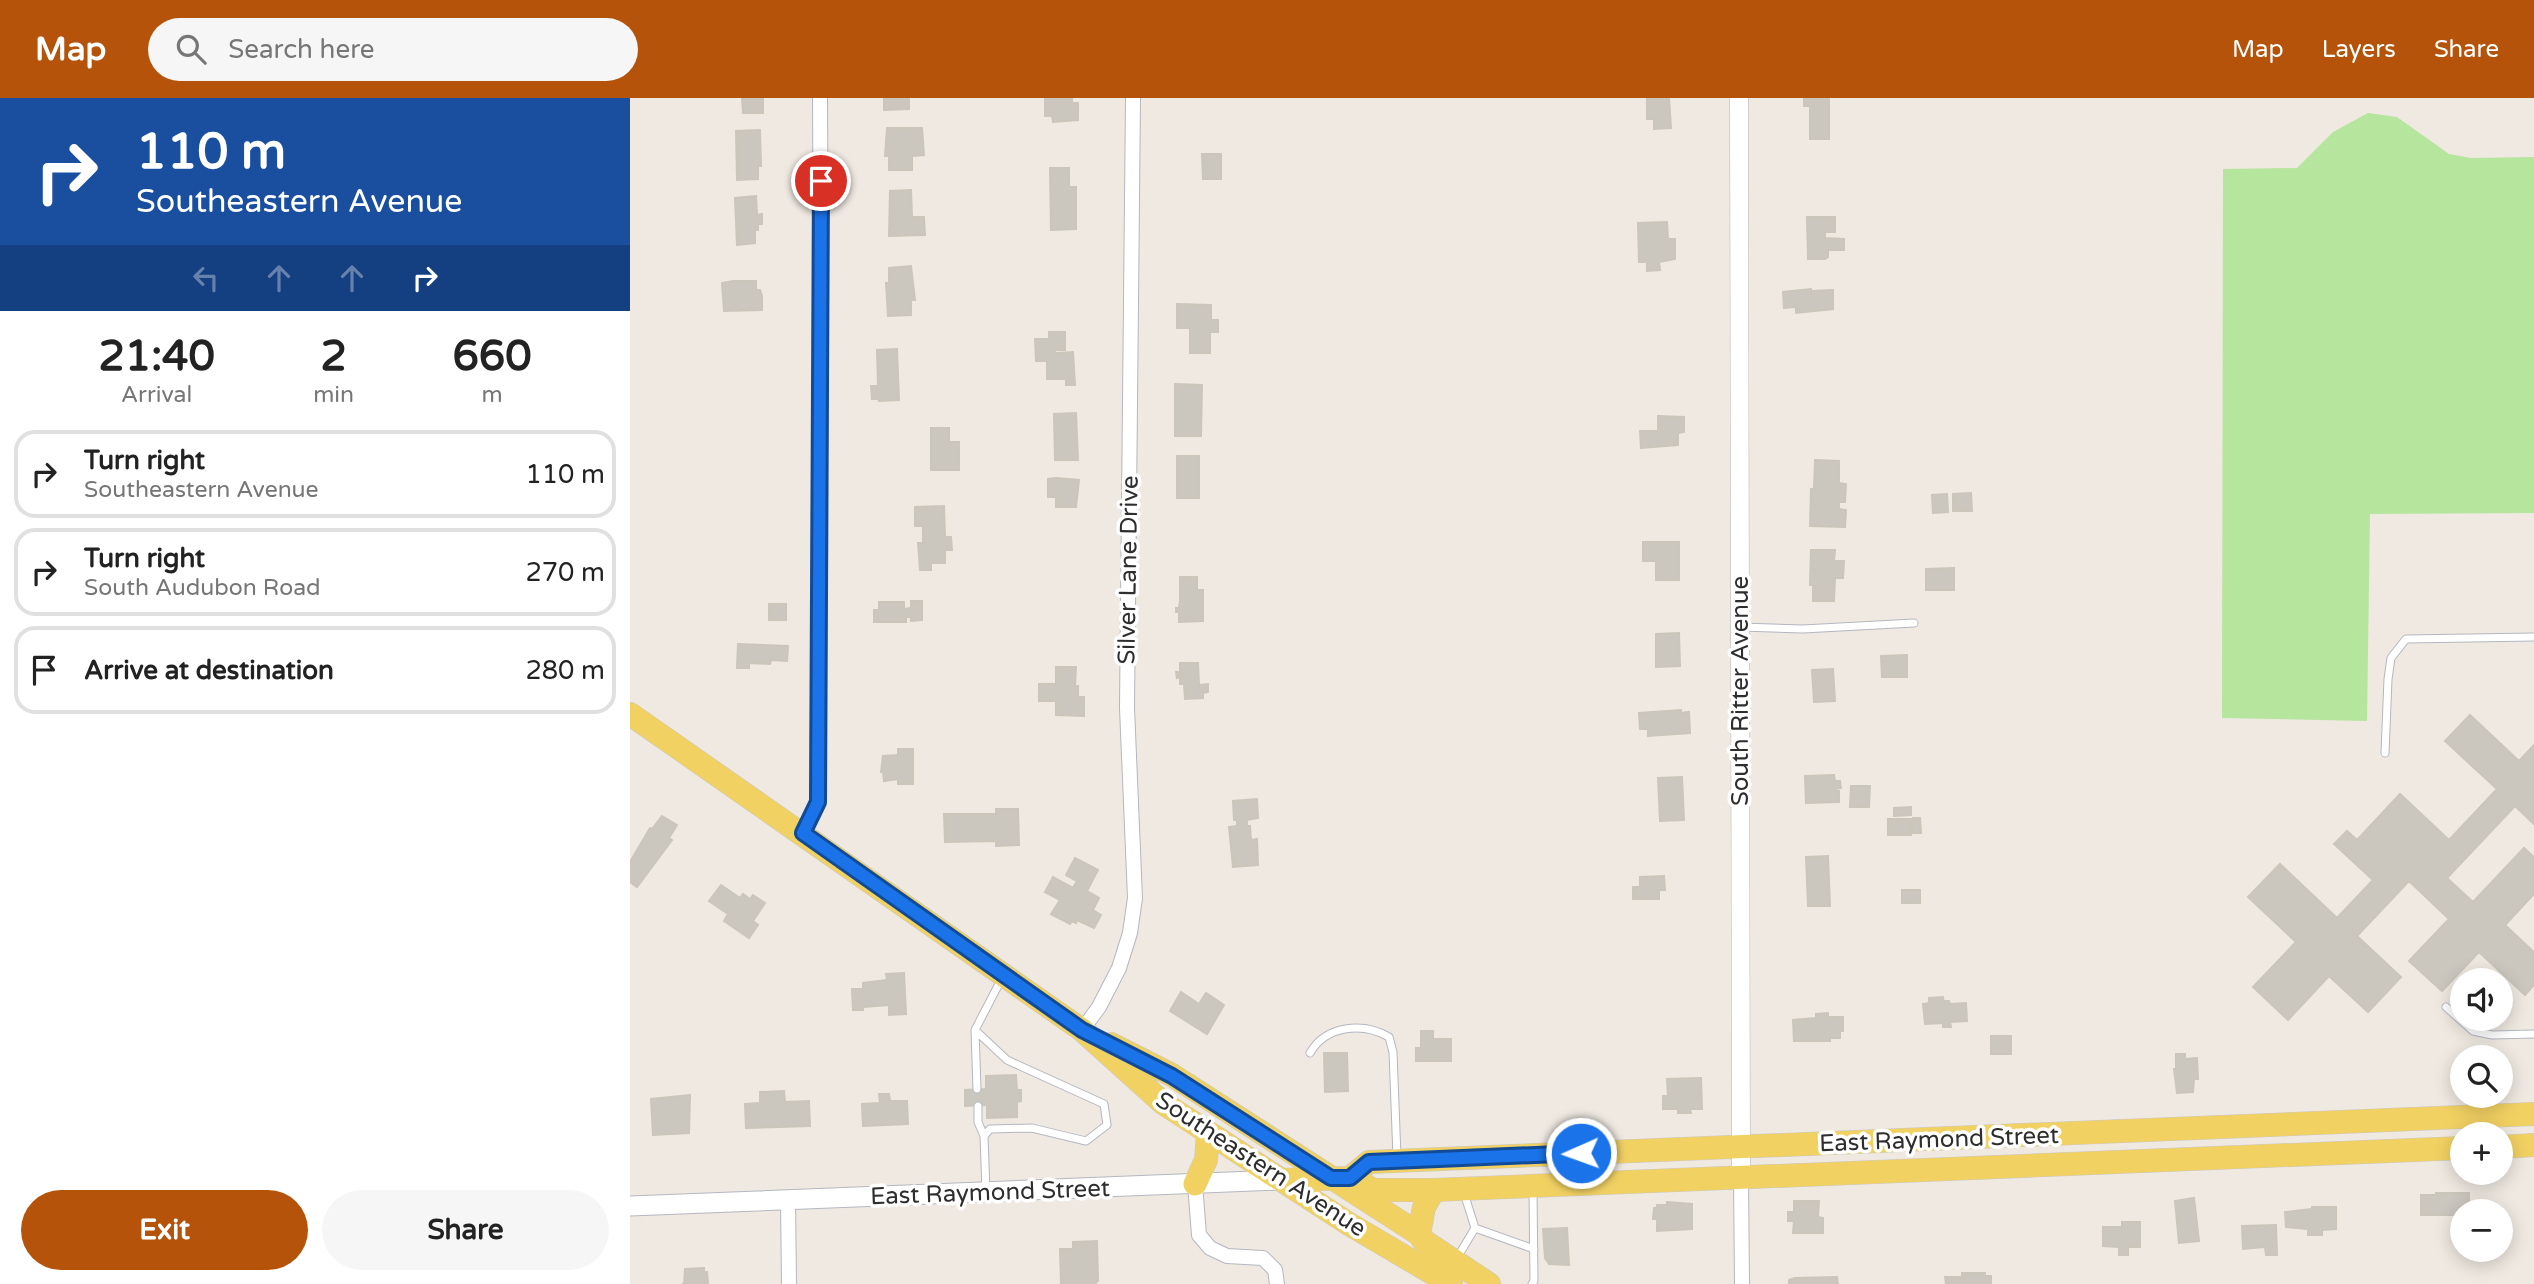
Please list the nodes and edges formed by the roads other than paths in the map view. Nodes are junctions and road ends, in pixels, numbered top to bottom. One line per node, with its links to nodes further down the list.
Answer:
1 (820, 98): 9 (street)
2 (1133, 98): 13 (street, Silver Lane Drive)
3 (1739, 98): 5 (street, South Ritter Avenue)
4 (1914, 624): 5 (lane)
5 (1740, 627): 23 (street, South Ritter Avenue)
6 (2534, 637): 8 (lane)
7 (630, 713): 9 (main road, Southeastern Avenue)
8 (2385, 752)
9 (803, 833): 10 (main road, Southeastern Avenue)
10 (1004, 975): 12 (lane); 13 (main road, Southeastern Avenue)
11 (2446, 1007): 14 (lane)
12 (975, 1030): 16 (lane); 20 (lane)
13 (1082, 1030): 19 (main road, Southeastern Avenue); 27 (main road, Southeastern Avenue)
14 (2534, 1034)
15 (1310, 1053): 25 (lane)
16 (977, 1089)
17 (978, 1106): 20 (lane)
18 (2534, 1114): 23 (main road, East Raymond Street)
19 (1208, 1133): 28 (main road, Southeastern Avenue); 29 (main road)
20 (984, 1136): 33 (lane)
21 (2534, 1145): 22 (main road)
22 (2513, 1146)
23 (1741, 1147): 25 (main road, East Raymond Street); 26 (street, South Ritter Avenue)
24 (2450, 1148): 26 (main road, East Raymond Street)
25 (1397, 1161): 27 (main road, East Raymond Street)
26 (1741, 1177): 30 (main road, East Raymond Street); 44 (street, South Ritter Avenue)
27 (1340, 1178): 28 (main road, East Raymond Street); 32 (main road, East Raymond Street); 37 (main road, Southeastern Avenue)
28 (1281, 1180): 29 (main road, East Raymond Street); 39 (main road, Southeastern Avenue)
29 (1195, 1184): 33 (main road, East Raymond Street); 41 (street)
30 (1533, 1186): 31 (main road, East Raymond Street); 38 (lane)
31 (1462, 1189): 32 (main road, East Raymond Street); 36 (lane)
32 (1434, 1190): 37 (main road)
33 (986, 1192): 34 (main road, East Raymond Street)
34 (788, 1200): 35 (main road, East Raymond Street); 40 (street)
35 (630, 1206)
36 (1475, 1228): 38 (lane); 39 (lane)
37 (1419, 1234): 39 (main road, Southeastern Avenue)
38 (1534, 1249): 43 (lane)
39 (1453, 1273): 42 (main road, Southeastern Avenue)
40 (789, 1284)
41 (1277, 1284)
42 (1489, 1284)
43 (1532, 1284)
44 (1742, 1284)

